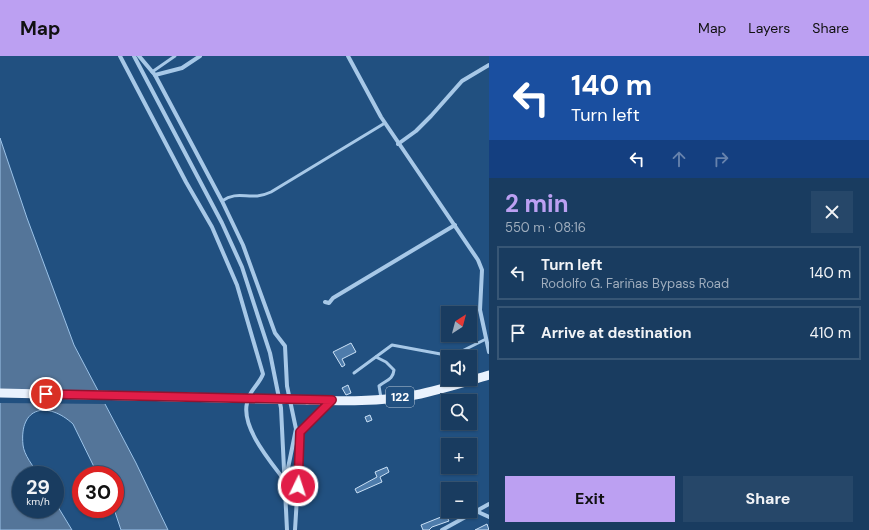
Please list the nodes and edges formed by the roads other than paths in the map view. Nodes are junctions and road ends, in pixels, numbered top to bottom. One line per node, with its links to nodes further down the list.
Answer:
1 (120, 56): 24 (street)
2 (134, 56): 24 (street)
3 (139, 56): 8 (street)
4 (174, 56): 8 (lane)
5 (200, 56): 8 (street)
6 (348, 56): 9 (street)
7 (489, 65): 10 (street)
8 (154, 74): 11 (street)
9 (384, 123): 10 (street); 11 (lane)
10 (398, 144): 12 (street)
11 (222, 201): 23 (street)
12 (455, 225): 13 (street); 14 (street)
13 (325, 302)
14 (488, 338): 15 (street); 16 (lane)
15 (489, 352)
16 (376, 356): 17 (lane); 20 (lane)
17 (354, 372)
18 (489, 375): 20 (main road, 122)
19 (0, 393): 21 (main road, 122, bridge)
20 (381, 399): 21 (main road, 122)
21 (332, 400): 22 (street)
22 (300, 432): 23 (street); 31 (street)
23 (295, 437): 24 (street)
24 (286, 481): 30 (street)
25 (489, 504): 26 (street)
26 (477, 510)
27 (477, 511): 28 (street)
28 (489, 517)
29 (463, 518): 32 (street)
30 (287, 530)
31 (295, 530)
32 (442, 530)

